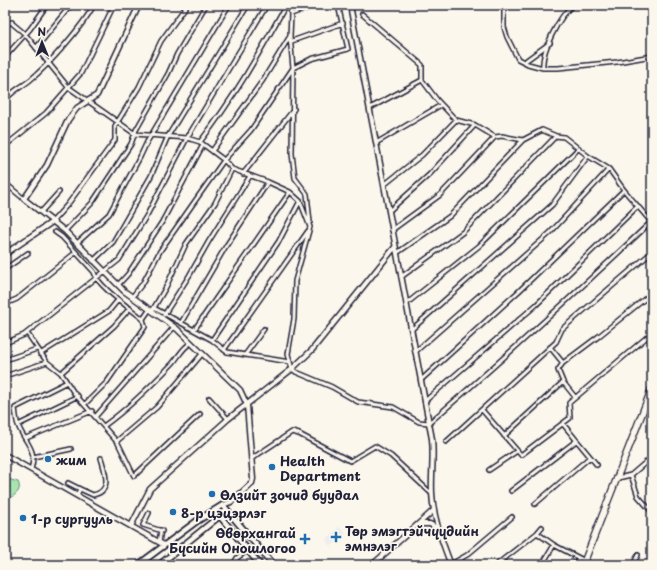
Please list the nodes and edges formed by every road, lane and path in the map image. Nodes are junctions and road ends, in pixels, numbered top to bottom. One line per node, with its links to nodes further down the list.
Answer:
1 (47, 5): 21 (street)
2 (71, 5): 25 (street)
3 (94, 5): 29 (street)
4 (114, 5): 33 (street)
5 (138, 5): 35 (street)
6 (187, 5): 40 (street)
7 (206, 5): 42 (street)
8 (229, 5): 43 (street)
9 (248, 5): 44 (street)
10 (267, 5): 47 (street)
11 (287, 5): 17 (street); 49 (street)
12 (317, 5): 17 (street)
13 (338, 5): 19 (street)
14 (350, 5): 37 (street)
15 (504, 5): 28 (street)
16 (573, 5): 24 (street)
17 (291, 14): 22 (street)
18 (362, 14): 32 (street)
19 (343, 23): 23 (street); 30 (street)
20 (5, 25): 21 (street)
21 (25, 34): 25 (street); 26 (street)
22 (290, 36): 23 (street); 54 (street)
23 (292, 41): 30 (street)
24 (550, 43): 28 (street); 31 (street)
25 (36, 48): 29 (street)
26 (5, 56)
27 (652, 56): 31 (street)
28 (524, 62): 31 (street)
29 (48, 63): 33 (street); 34 (street)
30 (294, 68): 38 (street); 56 (street)
31 (543, 68)
32 (422, 80): 36 (street); 37 (street)
33 (68, 88): 35 (street); 51 (street)
34 (5, 100)
35 (86, 101): 40 (street); 67 (street)
36 (441, 105): 39 (street); 50 (street)
37 (370, 108): 50 (street)
38 (294, 109): 59 (street); 74 (street)
39 (456, 120): 41 (street); 63 (street)
40 (118, 122): 42 (street); 72 (street)
41 (475, 125): 46 (street); 70 (street)
42 (135, 134): 43 (street); 76 (street)
43 (152, 134): 44 (street); 78 (street)
44 (168, 136): 47 (street); 85 (street)
45 (556, 136): 48 (street); 53 (street); 88 (street)
46 (495, 137): 48 (street); 75 (street)
47 (187, 138): 49 (street); 87 (street)
48 (523, 140): 84 (street)
49 (200, 142): 52 (street)
50 (376, 143): 63 (street)
51 (5, 146)
52 (203, 146): 54 (street); 90 (street)
53 (579, 148): 55 (street); 95 (street)
54 (212, 151): 56 (street)
55 (588, 156): 58 (street); 104 (street)
56 (224, 160): 57 (street); 92 (street)
57 (232, 169): 59 (street); 97 (street)
58 (609, 169): 64 (street); 113 (street)
59 (243, 174): 60 (street)
60 (250, 176): 61 (street); 98 (street)
61 (268, 182): 66 (street); 100 (street)
62 (5, 183): 67 (street)
63 (384, 185): 70 (street)
64 (624, 190): 69 (street); 124 (street)
65 (59, 192): 71 (street)
66 (290, 192): 68 (street); 103 (street)
67 (24, 199): 71 (street)
68 (300, 201): 74 (street); 107 (street)
69 (638, 206): 73 (street); 132 (street)
70 (389, 211): 75 (street)
71 (41, 212): 72 (street)
72 (52, 222): 76 (street); 83 (street)
73 (651, 223): 140 (street)
74 (310, 227): 112 (street); 119 (street)
75 (392, 230): 79 (street)
76 (64, 231): 78 (street)
77 (55, 232): 82 (street)
78 (77, 243): 85 (street)
79 (395, 247): 84 (street); 121 (street)
80 (652, 252): 110 (street)
81 (28, 253): 86 (street)
82 (75, 253): 89 (street); 94 (street)
83 (5, 254)
84 (396, 254): 88 (street)
85 (93, 261): 87 (street)
86 (5, 269)
87 (105, 273): 89 (street); 90 (street)
88 (401, 278): 95 (street)
89 (96, 279): 93 (street); 105 (street)
90 (118, 285): 92 (street)
91 (652, 293): 120 (street)
92 (132, 297): 97 (street)
93 (118, 300): 96 (street); 114 (street)
94 (5, 304)
95 (406, 304): 104 (street)
96 (130, 308): 99 (street); 122 (street)
97 (152, 309): 98 (street); 99 (street); 101 (street)
98 (164, 315): 100 (street)
99 (142, 319): 133 (street)
100 (181, 324): 103 (street)
101 (174, 327): 109 (street); 138 (street)
102 (264, 329): 116 (street)
103 (194, 330): 107 (street)
104 (411, 330): 113 (street)
105 (27, 333): 108 (street); 111 (street)
106 (652, 339): 130 (street)
107 (212, 340): 112 (street)
108 (5, 343)
109 (191, 343): 115 (street); 143 (street)
110 (550, 347): 120 (street); 135 (street)
111 (37, 348): 114 (street); 117 (street)
112 (224, 350): 116 (street)
113 (415, 352): 124 (street)
114 (40, 354): 118 (street)
115 (202, 354): 134 (street); 146 (street)
116 (245, 355): 119 (street)
117 (5, 360)
118 (47, 362): 122 (street); 123 (street)
119 (290, 362): 121 (street)
120 (563, 363): 126 (street)
121 (292, 369): 134 (street); 140 (street)
122 (60, 373): 125 (street)
123 (5, 376)
124 (421, 380): 132 (street)
125 (67, 382): 128 (street); 142 (street)
126 (563, 382): 130 (street); 144 (street)
127 (652, 388): 131 (highway)
128 (78, 396): 133 (street); 142 (street)
129 (209, 398): 139 (street)
130 (575, 398): 141 (street)
131 (650, 398): 161 (highway)
132 (425, 401): 140 (street)
133 (85, 404): 136 (street)
134 (247, 405): 139 (street); 156 (street)
135 (482, 410): 144 (street); 148 (street)
136 (92, 411): 138 (street); 145 (street)
137 (200, 414): 146 (street)
138 (96, 416): 143 (street)
139 (228, 418): 179 (street)
140 (428, 423): 165 (street)
141 (563, 424): 147 (street); 150 (street)
142 (18, 425): 145 (street)
143 (105, 425): 146 (street)
144 (504, 436): 150 (street)
145 (26, 438): 152 (street)
146 (117, 441)
147 (576, 441): 153 (street); 164 (street)
148 (446, 442)
149 (71, 449): 152 (street)
150 (517, 451): 159 (street)
151 (5, 455): 158 (street)
152 (33, 457): 158 (street)
153 (590, 457): 157 (street); 168 (street)
154 (652, 457): 160 (street)
155 (102, 458): 163 (street)
156 (252, 459): 165 (street); 167 (street)
157 (597, 465)
158 (31, 469): 166 (street)
159 (488, 470)
160 (631, 475): 161 (street); 173 (street)
161 (618, 478): 190 (highway)
162 (68, 483): 163 (street)
163 (80, 489): 166 (street)
164 (511, 491)
165 (432, 494): 172 (street)
166 (77, 495): 179 (street)
167 (231, 502): 169 (street); 171 (street)
168 (535, 504)
169 (222, 505): 170 (main road); 171 (main road)
170 (214, 510): 175 (main road); 177 (main road)
171 (227, 510): 175 (main road); 196 (main road)
172 (434, 510): 178 (street); 182 (street)
173 (652, 512)
174 (149, 513): 184 (street)
175 (220, 516): 181 (main road); 187 (main road)
176 (512, 517): 191 (street)
177 (197, 521): 181 (main road); 185 (main road)
178 (420, 524): 182 (street); 197 (street)
179 (131, 526): 184 (street)
180 (542, 527): 183 (street)
181 (204, 529): 193 (main road)
182 (439, 529): 191 (street)
183 (537, 533): 186 (street); 199 (street)
184 (160, 542): 185 (street)
185 (164, 544): 192 (main road)
186 (554, 545): 189 (street); 200 (street)
187 (248, 550): 194 (street); 195 (main road)
188 (638, 555): 202 (street)
189 (579, 558): 190 (street); 201 (street)
190 (584, 563)
191 (452, 564): 198 (street)
192 (138, 565)
193 (159, 565)
194 (233, 565)
195 (260, 565)
196 (273, 565)
197 (372, 565)
198 (458, 565)
199 (496, 565)
200 (542, 565)
201 (574, 565)
202 (633, 565)

